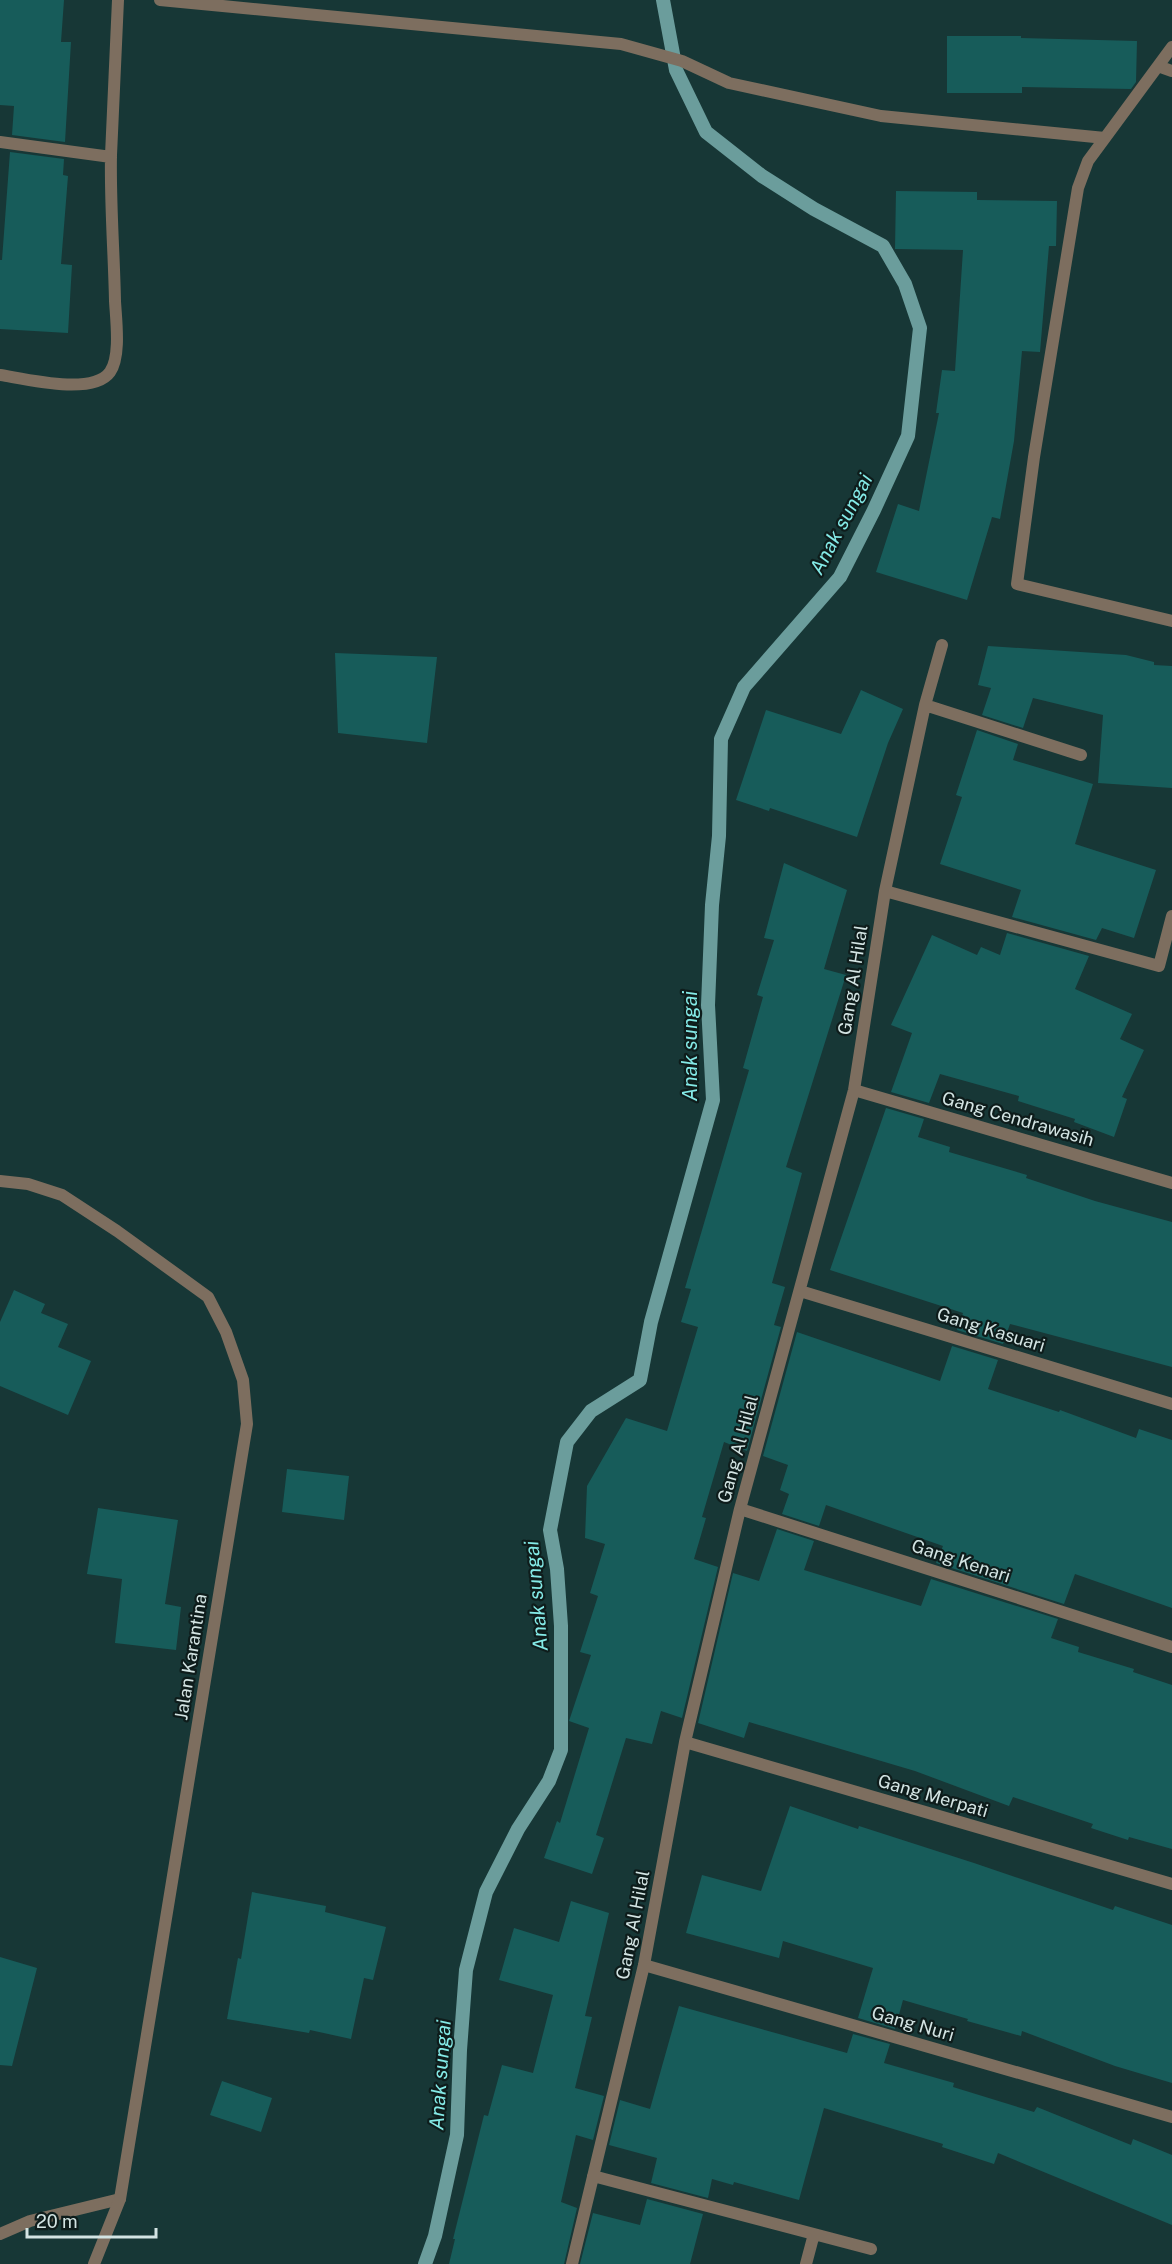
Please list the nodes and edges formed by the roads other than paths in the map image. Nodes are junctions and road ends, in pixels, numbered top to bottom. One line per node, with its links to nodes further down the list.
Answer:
1 (118, 0): 8 (street)
2 (160, 0): 6 (street)
3 (1172, 48): 4 (street)
4 (1158, 66): 5 (street); 6 (street)
5 (1172, 72)
6 (1105, 138): 10 (street)
7 (0, 142): 8 (street)
8 (111, 157): 9 (street)
9 (0, 375)
10 (1172, 621)
11 (942, 645): 12 (street, Gang Al Hilal)
12 (925, 705): 13 (street); 14 (street, Gang Al Hilal)
13 (1081, 755)
14 (885, 891): 15 (street); 16 (street, Gang Al Hilal)
15 (1172, 916)
16 (854, 1090): 18 (street, Gang Cendrawasih); 19 (street, Gang Al Hilal)
17 (0, 1181): 28 (street, Jalan Karantina)
18 (1172, 1183)
19 (800, 1291): 20 (street, Gang Kasuari); 21 (street, Gang Al Hilal)
20 (1172, 1404)
21 (740, 1509): 22 (street, Gang Kenari); 23 (street, Gang Al Hilal)
22 (1172, 1647)
23 (685, 1742): 24 (street, Gang Merpati); 25 (street, Gang Al Hilal)
24 (1172, 1884)
25 (644, 1965): 26 (street, Gang Nuri); 27 (street, Gang Al Hilal)
26 (1172, 2117)
27 (593, 2176): 30 (street); 33 (street, Gang Al Hilal)
28 (120, 2199): 29 (street); 32 (street, Jalan Karantina)
29 (0, 2234)
30 (814, 2234): 31 (street); 34 (street)
31 (871, 2249)
32 (94, 2264)
33 (572, 2264)
34 (806, 2264)

